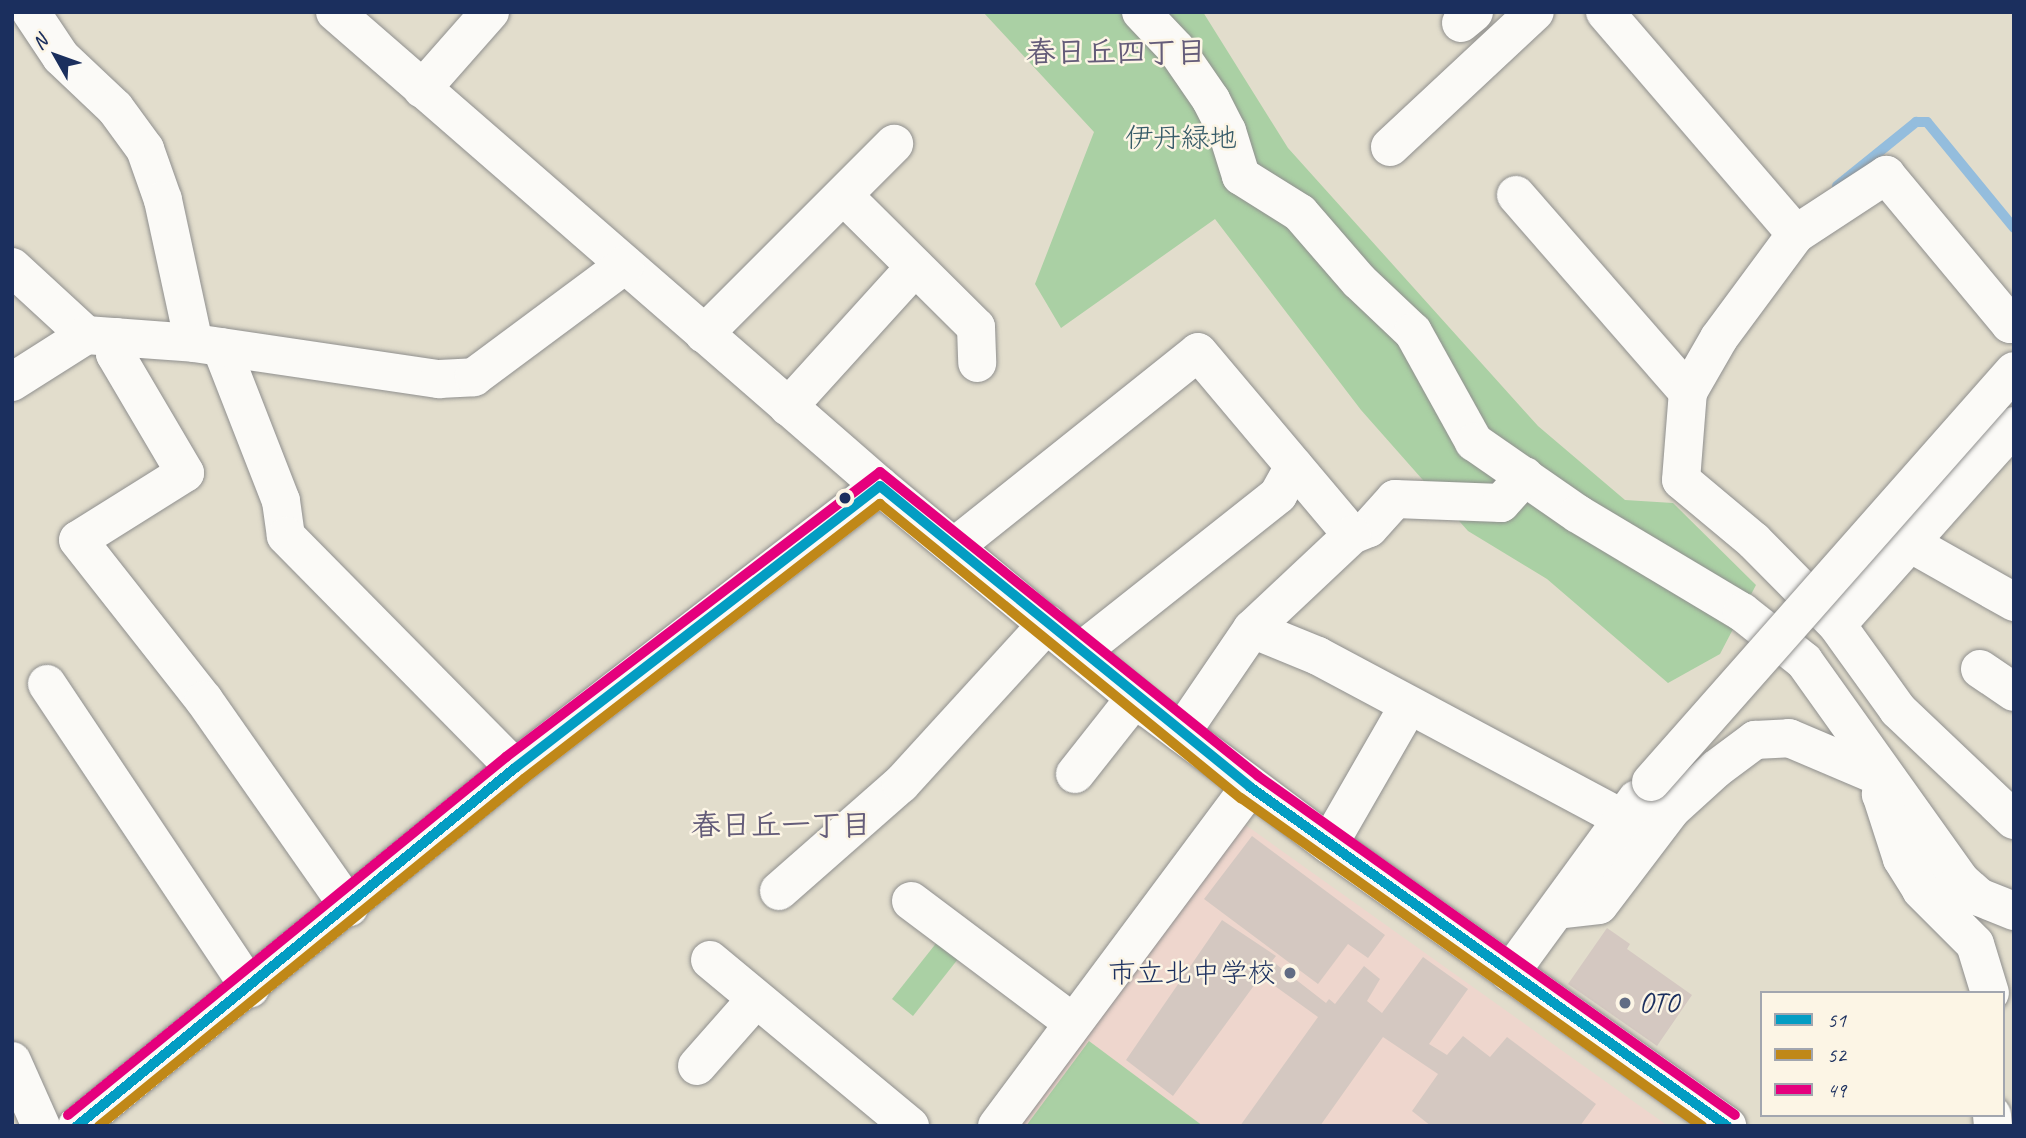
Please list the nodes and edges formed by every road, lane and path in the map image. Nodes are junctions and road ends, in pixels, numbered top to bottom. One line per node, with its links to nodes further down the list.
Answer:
1 (31, 12): 19 (street)
2 (335, 12): 7 (street)
3 (490, 12): 7 (street)
4 (1141, 12): 27 (street)
5 (1535, 12): 9 (street)
6 (1605, 12): 12 (street)
7 (422, 89): 13 (street)
8 (894, 145): 11 (street)
9 (1390, 147)
10 (1517, 195): 23 (street)
11 (844, 196): 15 (street); 17 (street)
12 (1796, 234): 16 (street); 23 (street)
13 (625, 265): 17 (street); 19 (street)
14 (12, 267): 18 (street)
15 (915, 267): 20 (street); 24 (street)
16 (2014, 321)
17 (704, 334): 24 (street)
18 (101, 336): 19 (street); 22 (street); 52 (street)
19 (207, 345): 43 (street)
20 (977, 363)
21 (2014, 371): 47 (street, bridge)
22 (12, 382)
23 (1688, 392): 34 (street)
24 (788, 407): 28 (street)
25 (2014, 426): 30 (street)
26 (1294, 466): 29 (street); 31 (street); 36 (street)
27 (1525, 476): 29 (street); 45 (street)
28 (880, 486): 31 (street); 43 (street)
29 (1352, 535): 35 (street)
30 (1908, 542): 32 (street); 34 (street)
31 (954, 547): 33 (street)
32 (2014, 602)
33 (1047, 624): 36 (street); 50 (street)
34 (1837, 625): 48 (street)
35 (1252, 629): 41 (street); 42 (street)
36 (1080, 652): 40 (street)
37 (1980, 669): 39 (street)
38 (47, 684): 57 (street)
39 (2014, 692)
40 (1142, 703): 42 (street); 44 (street)
41 (1409, 705): 47 (street); 49 (street)
42 (1181, 733): 46 (street)
43 (515, 768): 52 (street)
44 (1075, 774)
45 (1888, 780): 53 (street); 54 (street); 58 (street)
46 (1250, 786): 49 (street); 60 (street)
47 (1623, 819): 53 (street)
48 (2014, 820)
49 (1329, 844): 56 (street)
50 (779, 891)
51 (911, 901): 60 (street)
52 (349, 907): 57 (street)
53 (1557, 910): 56 (street)
54 (2014, 911)
55 (710, 960): 59 (street)
56 (1510, 973): 67 (street)
57 (250, 988): 64 (street)
58 (1989, 991)
59 (757, 999): 62 (street); 65 (street)
60 (1072, 1022): 66 (street)
61 (12, 1061): 63 (street)
62 (697, 1066)
63 (41, 1126)
64 (78, 1126)
65 (910, 1126)
66 (998, 1126)
67 (1727, 1126)

